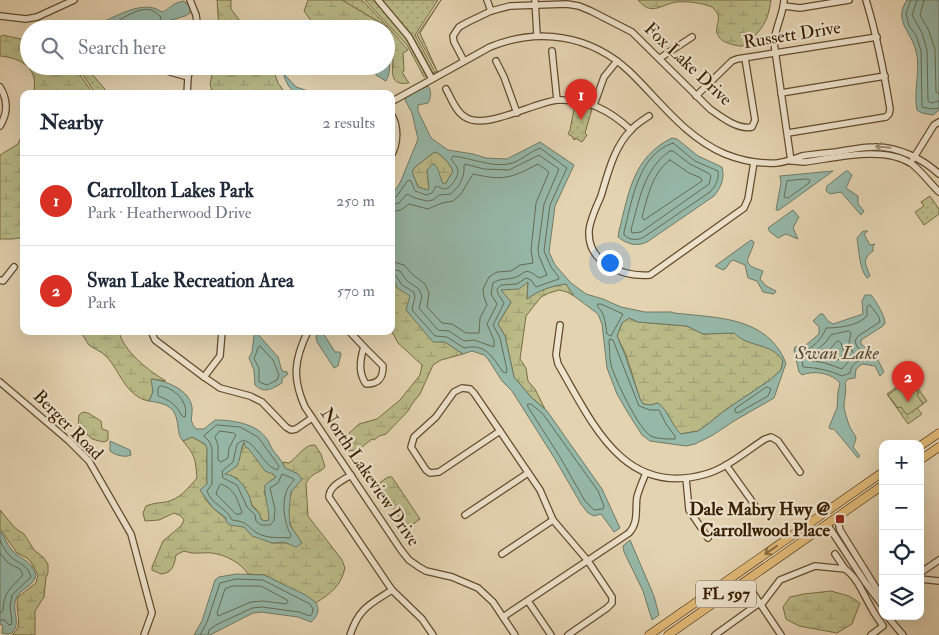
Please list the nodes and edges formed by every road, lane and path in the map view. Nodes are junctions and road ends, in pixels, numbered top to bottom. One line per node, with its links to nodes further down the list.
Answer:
1 (74, 0): 10 (street)
2 (190, 0): 11 (street)
3 (378, 0): 13 (street)
4 (487, 0): 9 (street)
5 (849, 0): 8 (street)
6 (866, 0): 16 (street)
7 (535, 2): 9 (street, Fox Lake Drive); 14 (street); 19 (street, Fox Lake Drive)
8 (784, 3): 18 (street)
9 (491, 11): 21 (street, Fox Lake Drive)
10 (0, 16)
11 (197, 20)
12 (395, 20): 27 (street)
13 (395, 20)
14 (537, 35): 21 (street); 23 (street)
15 (692, 37): 19 (street)
16 (877, 37): 18 (street, Russett Drive); 25 (street)
17 (552, 51): 34 (street)
18 (774, 54): 20 (street, Russett Drive); 31 (street)
19 (660, 58): 32 (street, Fox Lake Drive)
20 (745, 58): 32 (street, Russett Drive); 32 (street, Fox Lake Drive)
21 (464, 61): 27 (street)
22 (496, 61): 36 (street)
23 (617, 61): 35 (street); 47 (street)
24 (181, 75): 26 (street)
25 (885, 76): 31 (street); 42 (street)
26 (188, 77): 30 (street)
27 (432, 79): 33 (street)
28 (0, 87): 39 (street)
29 (446, 89): 36 (street)
30 (187, 90)
31 (781, 93): 42 (street)
32 (696, 96)
33 (395, 100)
34 (557, 100): 35 (street); 36 (street)
35 (594, 105): 41 (street)
36 (516, 113)
37 (649, 116): 41 (street)
38 (939, 122): 45 (street)
39 (0, 126)
40 (395, 127): 43 (street)
41 (631, 130): 47 (street)
42 (788, 133): 46 (street)
43 (395, 149)
44 (851, 153): 45 (street, one-way to 44); 46 (street); 48 (street)
45 (914, 157): 48 (street); 49 (street)
46 (791, 161): 47 (street)
47 (754, 162)
48 (911, 163): 50 (street)
49 (939, 174)
50 (939, 192)
51 (14, 267): 52 (street)
52 (0, 280)
53 (560, 325): 70 (street)
54 (153, 335): 59 (street)
55 (222, 335): 59 (street)
56 (306, 335): 61 (street, North Lakeview Drive)
57 (354, 335): 58 (street)
58 (364, 347): 58 (street)
59 (204, 377): 61 (street)
60 (0, 382): 100 (street, Berger Road)
61 (312, 418): 71 (street, North Lakeview Drive)
62 (500, 431): 62 (street); 69 (street)
63 (939, 433): 64 (main road)
64 (924, 443)
65 (939, 447): 66 (main road)
66 (924, 457)
67 (726, 465): 68 (street); 73 (street); 76 (street)
68 (800, 472)
69 (528, 473): 77 (street); 79 (street)
70 (646, 473): 73 (street); 86 (street)
71 (351, 475): 93 (street); 98 (street, North Lakeview Drive)
72 (879, 475): 97 (main road, FL 597, one-way to 97)
73 (686, 478): 81 (street)
74 (879, 481): 80 (main road)
75 (879, 489): 78 (main road, FL 597)
76 (754, 504)
77 (465, 515)
78 (837, 517): 80 (main road, FL 597); 82 (street)
79 (553, 520): 83 (street); 86 (street)
80 (827, 524): 82 (street); 90 (main road, FL 597)
81 (708, 538)
82 (850, 553): 92 (street)
83 (502, 554)
84 (835, 554): 87 (street)
85 (939, 560): 88 (street)
86 (588, 561): 95 (street); 105 (street)
87 (845, 569): 92 (street); 96 (street)
88 (924, 570)
89 (924, 579): 91 (street)
90 (745, 581): 96 (street); 108 (main road, FL 597)
91 (939, 581)
92 (864, 582): 94 (street); 111 (street)
93 (392, 590): 101 (street); 102 (street)
94 (879, 599)
95 (528, 601): 98 (street); 104 (street)
96 (761, 605): 109 (street); 110 (street)
97 (680, 613): 106 (main road, FL 597); 107 (main road)
98 (503, 617): 103 (street, North Lakeview Drive)
99 (893, 620): 112 (street)
100 (144, 635)
101 (350, 635)
102 (433, 635)
103 (515, 635)
104 (551, 635)
105 (568, 635)
106 (648, 635)
107 (657, 635)
108 (668, 635)
109 (715, 635)
110 (781, 635)
111 (871, 635)
112 (903, 635)

